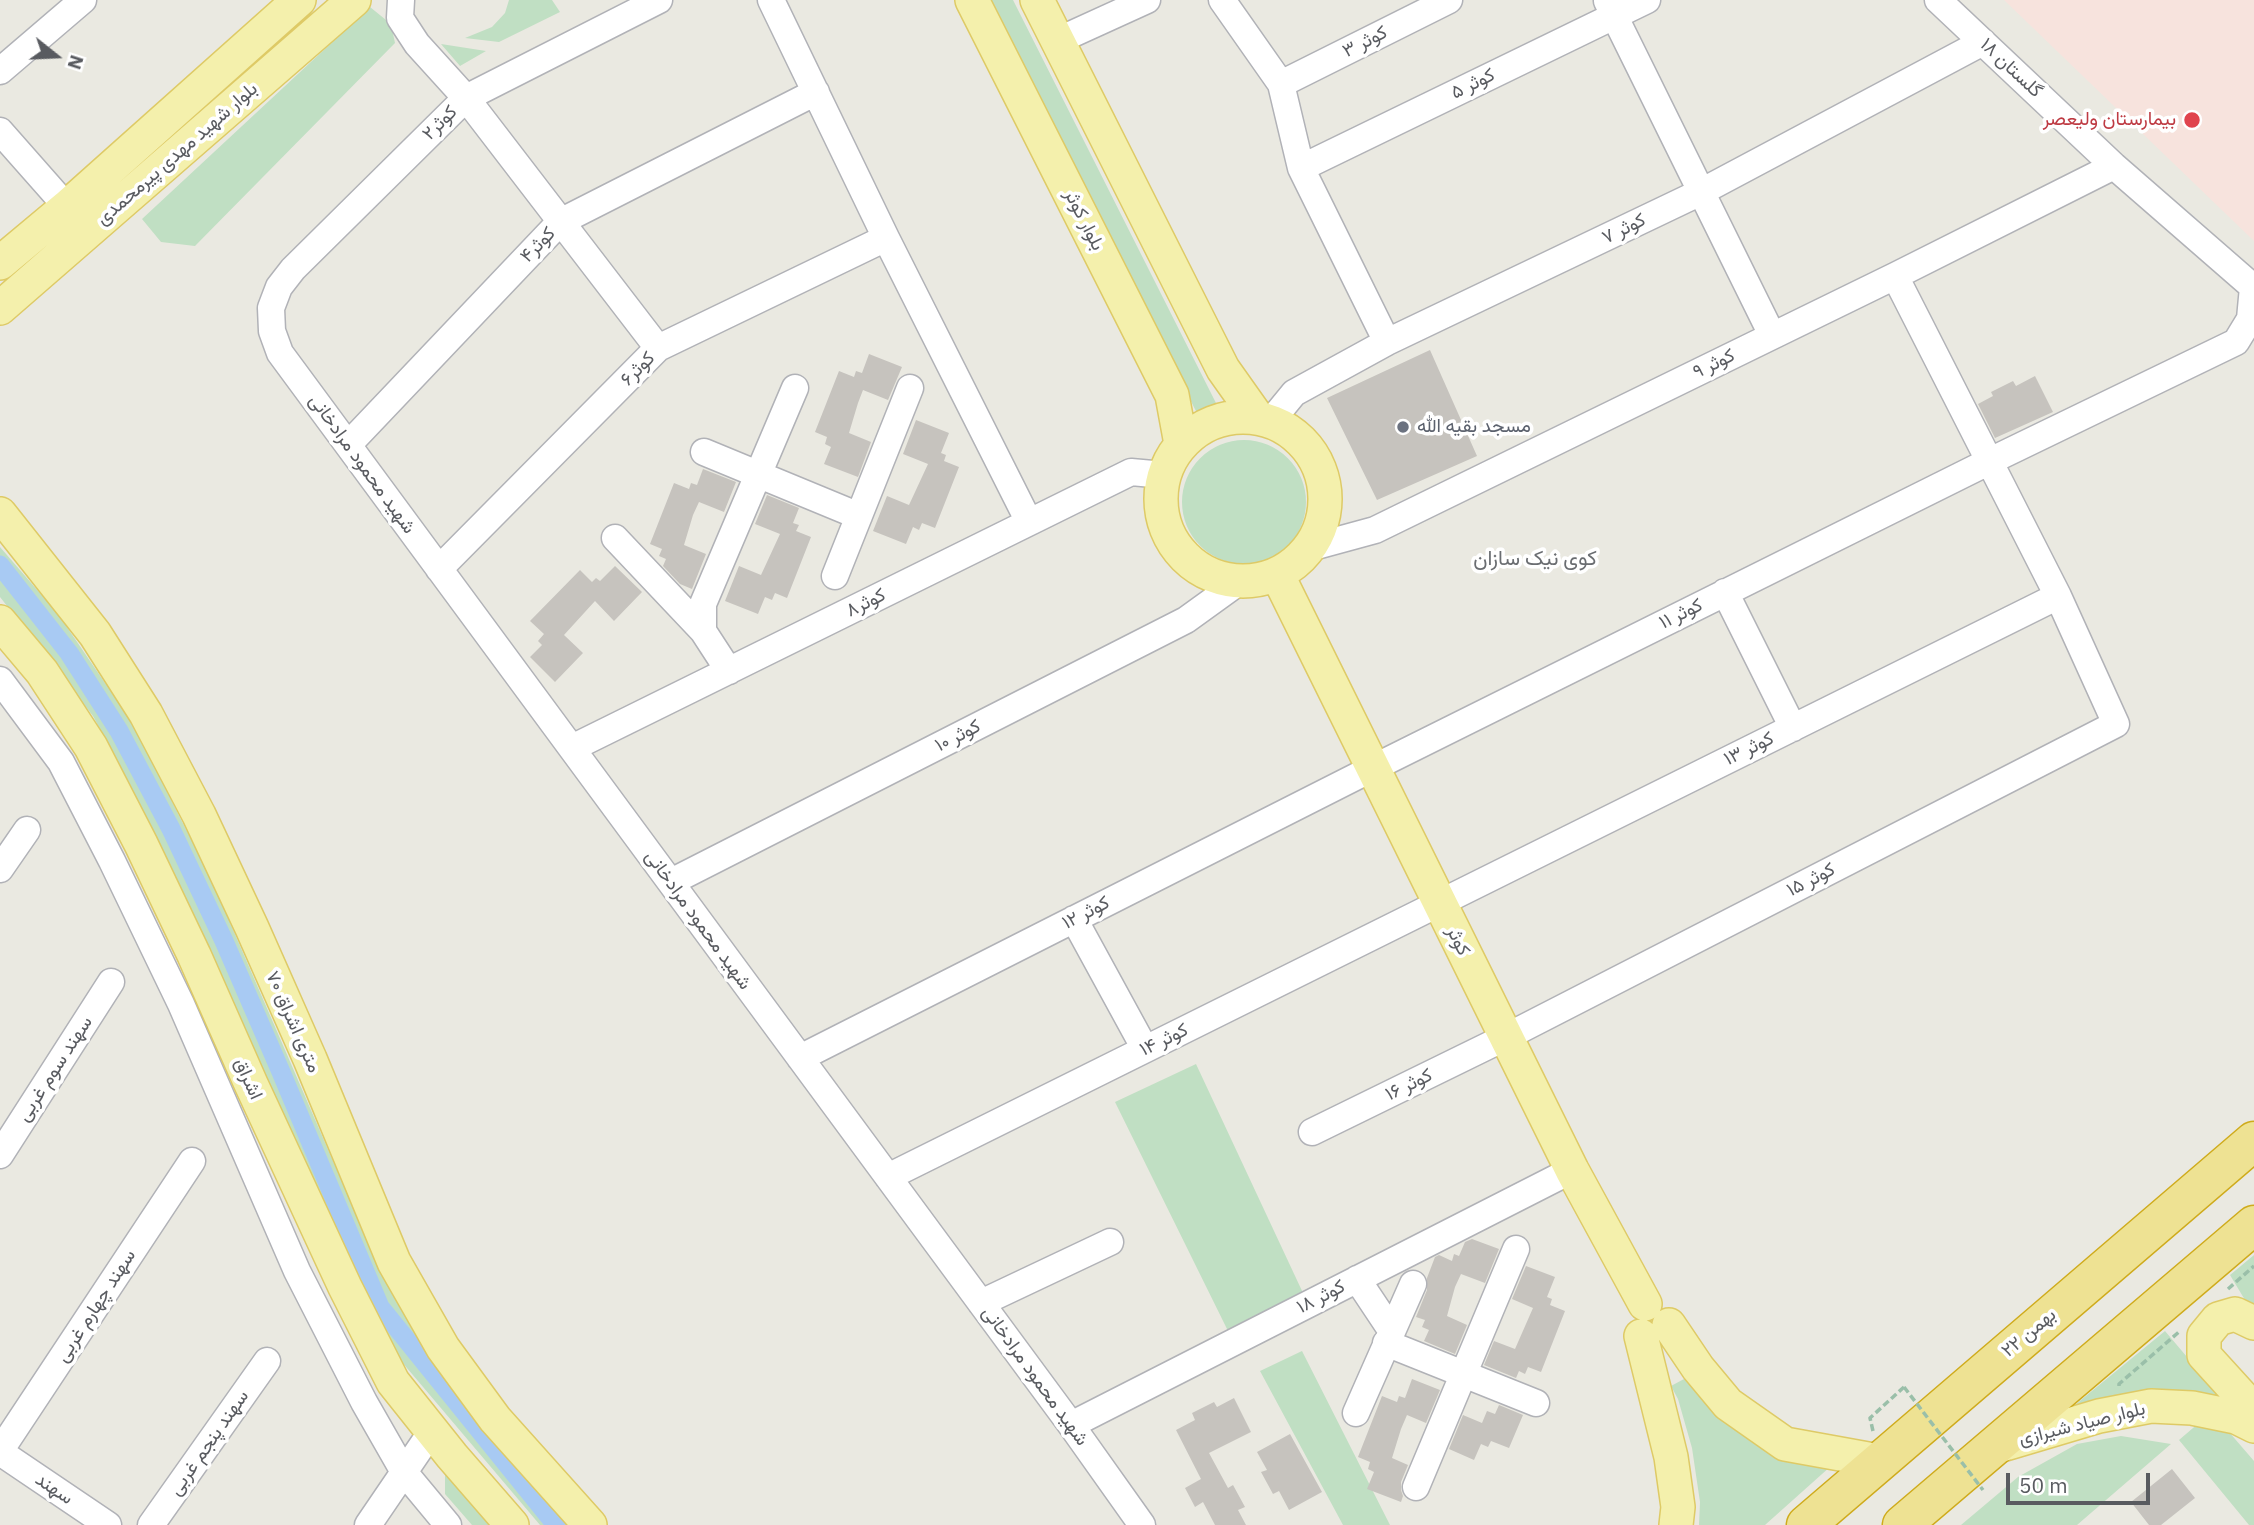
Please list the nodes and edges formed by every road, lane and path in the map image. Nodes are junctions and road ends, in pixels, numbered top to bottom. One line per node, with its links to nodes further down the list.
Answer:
1 (83, 0): 17 (street)
2 (299, 0): 25 (main road, بلوار شهید مهدی پیرمحمدی)
3 (354, 0): 30 (main road, بلوار شهید مهدی پیرمحمدی)
4 (401, 0): 20 (street)
5 (659, 0): 20 (street, کوثر۲)
6 (771, 0): 19 (street)
7 (972, 0): 38 (main road, بلوار کوثر)
8 (1037, 0): 15 (main road)
9 (1147, 0): 15 (street)
10 (1222, 0): 18 (street)
11 (1450, 0): 18 (street, کوثر ۳)
12 (1647, 0): 14 (street, کوثر ۵)
13 (1938, 0): 16 (street, گلستان ۱۸)
14 (1610, 8): 23 (street, کوثر ۵); 24 (street)
15 (1057, 41): 37 (main road)
16 (1983, 42): 22 (street, گلستان ۱۸); 24 (street, کوثر ۷)
17 (0, 71)
18 (1281, 84): 23 (street)
19 (816, 92): 26 (street, کوثر۴); 27 (street)
20 (466, 99): 26 (street); 31 (street, کوثر۲)
21 (0, 131): 25 (street)
22 (2114, 166): 29 (street, کوثر ۹); 41 (street, گلستان ۱۸)
23 (1301, 168): 33 (street)
24 (1701, 192): 32 (street); 33 (street, کوثر ۷)
25 (67, 207): 28 (main road, بلوار شهید مهدی پیرمحمدی)
26 (560, 222): 34 (street); 39 (street, کوثر۴)
27 (886, 237): 34 (street, کوثر۶); 46 (street)
28 (0, 263)
29 (1895, 276): 32 (street, کوثر ۹); 41 (street)
30 (0, 308)
31 (271, 308): 39 (street, شهید محمود مرادخانی)
32 (1773, 335): 48 (street, کوثر ۹)
33 (1387, 342): 37 (street, کوثر ۷)
34 (658, 348): 49 (street, کوثر۶)
35 (795, 388): 42 (street)
36 (910, 388): 45 (street)
37 (1264, 419): 38 (main road); 48 (main road)
38 (1181, 444): 43 (main road)
39 (348, 445): 49 (street, شهید محمود مرادخانی)
40 (704, 452): 42 (street)
41 (1990, 461): 53 (street, کوثر ۱۱); 54 (street)
42 (758, 474): 45 (street); 56 (street)
43 (1164, 475): 46 (street, کوثر۸); 52 (main road)
44 (0, 514): 106 (main road, ۷۰ متری اشراق)
45 (859, 516): 51 (street)
46 (1029, 522): 57 (street, کوثر۸)
47 (615, 538): 56 (street)
48 (1309, 548): 50 (main road)
49 (439, 569): 60 (street, شهید محمود مرادخانی)
50 (1277, 574): 52 (main road); 61 (main road, کوثر)
51 (835, 576)
52 (1240, 582): 64 (street, کوثر ۱۰)
53 (1725, 592): 59 (street); 61 (street, کوثر ۱۱)
54 (2058, 596): 59 (street, کوثر ۱۳); 68 (street, ۱۵ کوثر)
55 (0, 622): 94 (main road, اشراق)
56 (703, 631): 57 (street)
57 (729, 671): 60 (street, کوثر۸)
58 (0, 680): 98 (street)
59 (1793, 728): 65 (street, کوثر ۱۳)
60 (572, 748): 64 (street, شهید محمود مرادخانی)
61 (1373, 768): 65 (main road, کوثر); 66 (street, کوثر ۱۲)
62 (27, 830): 63 (street)
63 (0, 869)
64 (671, 882): 70 (street, شهید محمود مرادخانی)
65 (1439, 903): 68 (main road, کوثر); 69 (street, کوثر ۱۴)
66 (1074, 919): 69 (street); 70 (street, کوثر ۱۲)
67 (111, 982): 73 (street, سهند سوم غربی)
68 (1506, 1037): 71 (street, کوثر ۱۶); 75 (main road, کوثر)
69 (1145, 1049): 76 (street, کوثر ۱۴)
70 (800, 1058): 76 (street, شهید محمود مرادخانی)
71 (1312, 1132)
72 (2254, 1142): 97 (highway, ۲۲ بهمن)
73 (0, 1155)
74 (192, 1161): 96 (street, سهند چهارم غربی)
75 (1572, 1170): 80 (street, کوثر ۱۸); 83 (main road, کوثر)
76 (888, 1177): 82 (street, شهید محمود مرادخانی)
77 (2254, 1225): 95 (highway)
78 (1110, 1242): 82 (street)
79 (1516, 1249): 87 (street)
80 (1357, 1279): 85 (street); 92 (street, کوثر ۱۸)
81 (1413, 1284): 85 (street)
82 (981, 1303): 92 (street, شهید محمود مرادخانی)
83 (1651, 1322): 97 (main road); 108 (main road)
84 (2254, 1323): 89 (main road)
85 (1389, 1336): 87 (street); 90 (street)
86 (267, 1361): 102 (street, سهند پنجم غربی)
87 (1464, 1375): 88 (street); 99 (street)
88 (1536, 1403)
89 (2254, 1410)
90 (1356, 1413)
91 (1870, 1418): 100 (path, bridge)
92 (1071, 1424): 107 (street, شهید محمود مرادخانی)
93 (2254, 1426): 95 (main road, بلوار صیاد شیرازی)
94 (432, 1431): 98 (street); 105 (main road, اشراق)
95 (1993, 1448): 110 (highway)
96 (0, 1452): 101 (street, سهند)
97 (1879, 1461): 109 (highway, ۲۲ بهمن)
98 (404, 1472): 103 (street); 104 (street)
99 (1416, 1487)
100 (1983, 1490)
101 (108, 1525)
102 (151, 1525)
103 (368, 1525)
104 (448, 1525)
105 (512, 1525)
106 (590, 1525)
107 (1142, 1525)
108 (1676, 1525)
109 (1806, 1525)
110 (1902, 1525)

